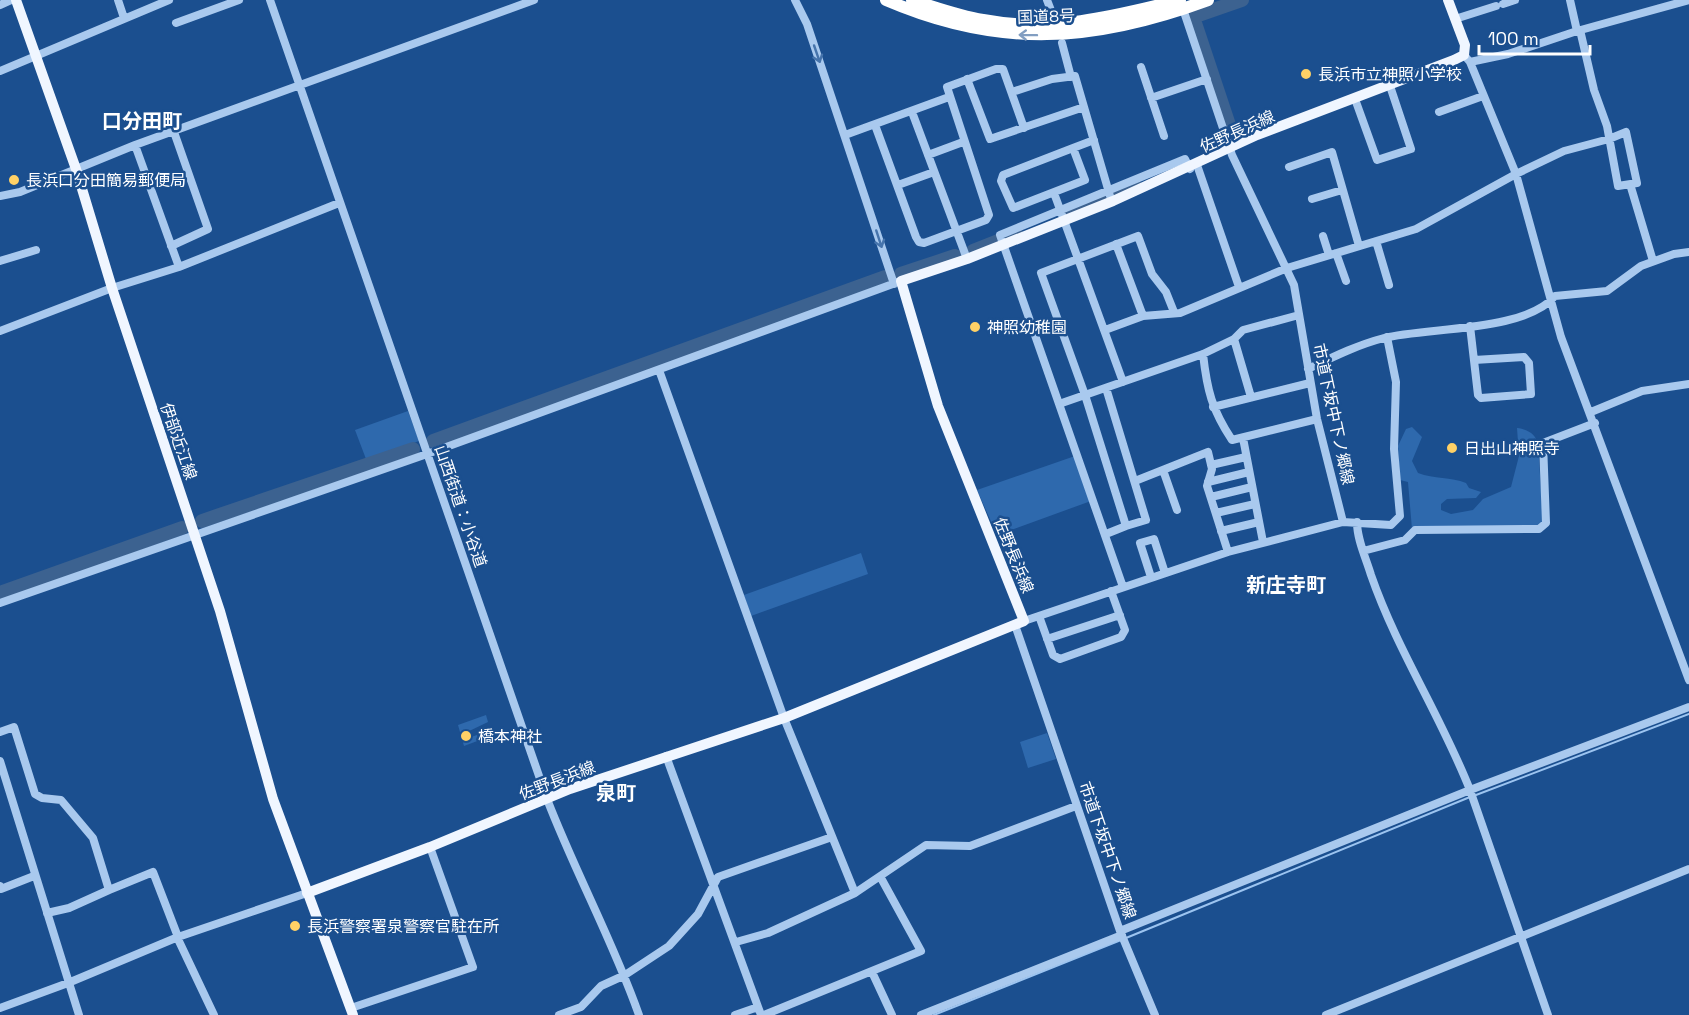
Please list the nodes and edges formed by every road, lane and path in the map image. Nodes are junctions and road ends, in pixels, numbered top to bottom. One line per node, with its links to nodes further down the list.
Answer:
1 (14, 0): 17 (street); 24 (main road, 伊部近江線)
2 (118, 0): 19 (street)
3 (169, 0): 19 (street)
4 (239, 0): 21 (street)
5 (270, 0): 31 (street, 山西街道：小谷道)
6 (534, 0): 31 (street)
7 (795, 0): 44 (street, one-way to 44)
8 (886, 0): 16 (highway, 国道8号, one-way to 8)
9 (912, 0): 16 (highway, 国道8号)
10 (1047, 0): 18 (street)
11 (1208, 0): 16 (highway, 国道8号)
12 (1448, 0): 20 (main road)
13 (1515, 0): 20 (street)
14 (1570, 0): 22 (street)
15 (1689, 0): 22 (street)
16 (1181, 3): 30 (street, 市道下坂中下ノ郷線)
17 (0, 5)
18 (1052, 14)
19 (124, 18): 24 (street)
20 (1455, 19): 25 (main road)
21 (176, 23)
22 (1578, 31): 25 (street); 47 (street)
23 (1062, 43): 28 (street)
24 (36, 56): 27 (street); 55 (main road, 伊部近江線)
25 (1467, 58): 32 (main road, 佐野長浜線); 34 (street)
26 (1141, 67): 36 (street)
27 (0, 71)
28 (1071, 77): 33 (street); 38 (street)
29 (967, 79): 33 (street); 35 (street); 42 (street)
30 (1207, 79): 36 (street); 51 (street, 市道下坂中下ノ郷線)
31 (301, 86): 43 (street); 65 (street, 山西街道：小谷道)
32 (1390, 86): 37 (main road, 佐野長浜線); 37 (street)
33 (1012, 92): 42 (street)
34 (1484, 96): 40 (street); 57 (street)
35 (949, 97): 39 (street); 48 (street)
36 (1151, 98): 45 (street)
37 (1355, 99): 51 (main road, 佐野長浜線)
38 (1084, 107): 42 (street); 46 (street)
39 (912, 111): 41 (street); 52 (street)
40 (1439, 112)
41 (875, 125): 44 (street); 59 (street)
42 (1024, 128)
43 (174, 132): 49 (street); 72 (street)
44 (846, 135): 84 (street, one-way to 84)
45 (1164, 136)
46 (1094, 140): 50 (street); 63 (street)
47 (1609, 140): 57 (street); 58 (street); 58 (street)
48 (963, 142): 52 (street); 67 (street)
49 (135, 146): 55 (street); 72 (street)
50 (1073, 147): 61 (street); 61 (street)
51 (1230, 148): 53 (main road, 佐野長浜線); 82 (street, 市道下坂中下ノ郷線)
52 (928, 155): 56 (street)
53 (1190, 165): 63 (main road, 佐野長浜線); 86 (street)
54 (1289, 167): 60 (street)
55 (76, 169): 62 (street); 87 (main road, 伊部近江線)
56 (934, 172): 59 (street); 67 (street)
57 (1516, 174): 70 (street); 88 (street)
58 (1630, 184): 80 (street)
59 (898, 185): 67 (street)
60 (1342, 190): 64 (street); 73 (street)
61 (1054, 193): 66 (street)
62 (0, 196)
63 (1111, 197): 66 (main road, 佐野長浜線)
64 (1312, 199)
65 (339, 202): 81 (street); 113 (street, 山西街道：小谷道)
66 (1062, 216): 69 (main road, 佐野長浜線); 77 (street)
67 (956, 231): 78 (street)
68 (1323, 236): 76 (street)
69 (1002, 241): 78 (main road, 佐野長浜線); 107 (street)
70 (1376, 241): 73 (street); 85 (street)
71 (1116, 244): 77 (street); 89 (street); 91 (street)
72 (171, 246): 81 (street)
73 (1359, 246): 76 (street)
74 (36, 250): 79 (street)
75 (1689, 252): 80 (street)
76 (1332, 254): 82 (street); 83 (street)
77 (1078, 258): 93 (street); 105 (street)
78 (967, 259): 84 (main road, 佐野長浜線)
79 (0, 261)
80 (1653, 261): 88 (street)
81 (179, 267): 87 (street)
82 (1287, 268): 86 (street); 90 (street, 市道下坂中下ノ郷線)
83 (1346, 281)
84 (898, 282): 100 (street); 142 (main road, 佐野長浜線)
85 (1389, 285)
86 (1239, 287): 89 (street)
87 (112, 288): 94 (street); 130 (main road, 伊部近江線)
88 (1551, 301): 92 (street); 109 (street)
89 (1174, 312): 91 (street)
90 (1299, 315): 96 (street); 99 (street, 市道下坂中下ノ郷線)
91 (1143, 316): 93 (street)
92 (1470, 327): 95 (street); 98 (street)
93 (1105, 330): 101 (street)
94 (0, 332)
95 (1387, 337): 99 (street); 127 (street)
96 (1234, 339): 97 (street); 106 (street)
97 (1203, 354): 101 (street); 108 (street)
98 (1474, 360): 98 (street)
99 (1308, 369): 102 (street, 市道下坂中下ノ郷線)
100 (659, 370): 113 (street); 146 (street)
101 (1124, 382): 104 (street)
102 (1310, 383): 106 (street); 110 (street, 市道下坂中下ノ郷線)
103 (1689, 384): 109 (street)
104 (1106, 388): 105 (street); 118 (street)
105 (1085, 395): 107 (street); 128 (street)
106 (1251, 397): 108 (street)
107 (1059, 404): 131 (street)
108 (1213, 407): 112 (street)
109 (1591, 412): 111 (street)
110 (1317, 419): 112 (street); 126 (street, 市道下坂中下ノ郷線)
111 (1595, 423): 133 (street); 144 (street)
112 (1243, 438): 114 (street)
113 (427, 454): 130 (street); 151 (street, 山西街道：小谷道)
114 (1246, 457): 115 (street); 117 (street)
115 (1211, 465): 116 (street); 119 (street)
116 (1163, 470): 118 (street); 123 (street)
117 (1249, 472): 119 (street); 120 (street)
118 (1135, 481): 128 (street)
119 (1208, 482): 121 (street)
120 (1252, 488): 121 (street); 122 (street)
121 (1211, 497): 124 (street)
122 (1255, 504): 124 (street); 125 (street)
123 (1177, 510)
124 (1216, 513): 129 (street)
125 (1258, 522): 129 (street); 132 (street)
126 (1343, 522): 127 (street); 132 (street)
127 (1357, 522): 133 (street)
128 (1126, 526): 131 (street)
129 (1221, 531): 134 (street)
130 (195, 534): 139 (street); 161 (main road, 伊部近江線)
131 (1106, 534): 137 (street)
132 (1263, 542): 134 (street)
133 (1363, 551): 150 (street)
134 (1228, 552): 135 (street)
135 (1165, 573): 136 (street); 136 (street)
136 (1151, 577): 137 (street)
137 (1124, 587): 138 (street)
138 (1111, 591): 140 (street); 141 (street)
139 (0, 603)
140 (1120, 615): 143 (street); 143 (street)
141 (1039, 616): 142 (street); 143 (street)
142 (1020, 623): 146 (main road, 佐野長浜線); 152 (street, 市道下坂中下ノ郷線)
143 (1047, 639)
144 (1689, 680)
145 (1689, 707): 150 (street)
146 (784, 718): 148 (main road, 佐野長浜線); 153 (street)
147 (0, 732): 160 (street)
148 (666, 756): 151 (main road, 佐野長浜線); 158 (street)
149 (0, 762): 156 (street)
150 (1472, 795): 165 (street); 166 (street)
151 (547, 799): 154 (main road, 佐野長浜線); 169 (street, 山西街道：小谷道)
152 (1076, 807): 157 (street); 165 (street, 市道下坂中下ノ郷線)
153 (832, 837): 158 (street); 162 (street)
154 (430, 847): 161 (main road, 佐野長浜線); 172 (street)
155 (1689, 869): 166 (street)
156 (34, 876): 159 (street); 163 (street)
157 (881, 878): 162 (street); 168 (street)
158 (714, 881): 167 (street); 169 (street)
159 (0, 888)
160 (109, 890): 163 (street); 164 (street)
161 (307, 893): 164 (street); 172 (main road)
162 (855, 893): 167 (street)
163 (47, 914): 170 (street)
164 (178, 937): 170 (street); 175 (street)
165 (1123, 937): 180 (street); 181 (street, 市道下坂中下ノ郷線)
166 (1521, 937): 182 (street); 183 (street)
167 (736, 942): 173 (street)
168 (872, 972): 173 (street); 179 (street)
169 (625, 975): 176 (street); 177 (street, 山西街道：小谷道)
170 (68, 983): 171 (street); 174 (street)
171 (0, 1008)
172 (352, 1012)
173 (761, 1013): 178 (street)
174 (79, 1015)
175 (214, 1015)
176 (559, 1015)
177 (639, 1015)
178 (735, 1015)
179 (892, 1015)
180 (921, 1015)
181 (1155, 1015)
182 (1326, 1015)
183 (1548, 1015)

